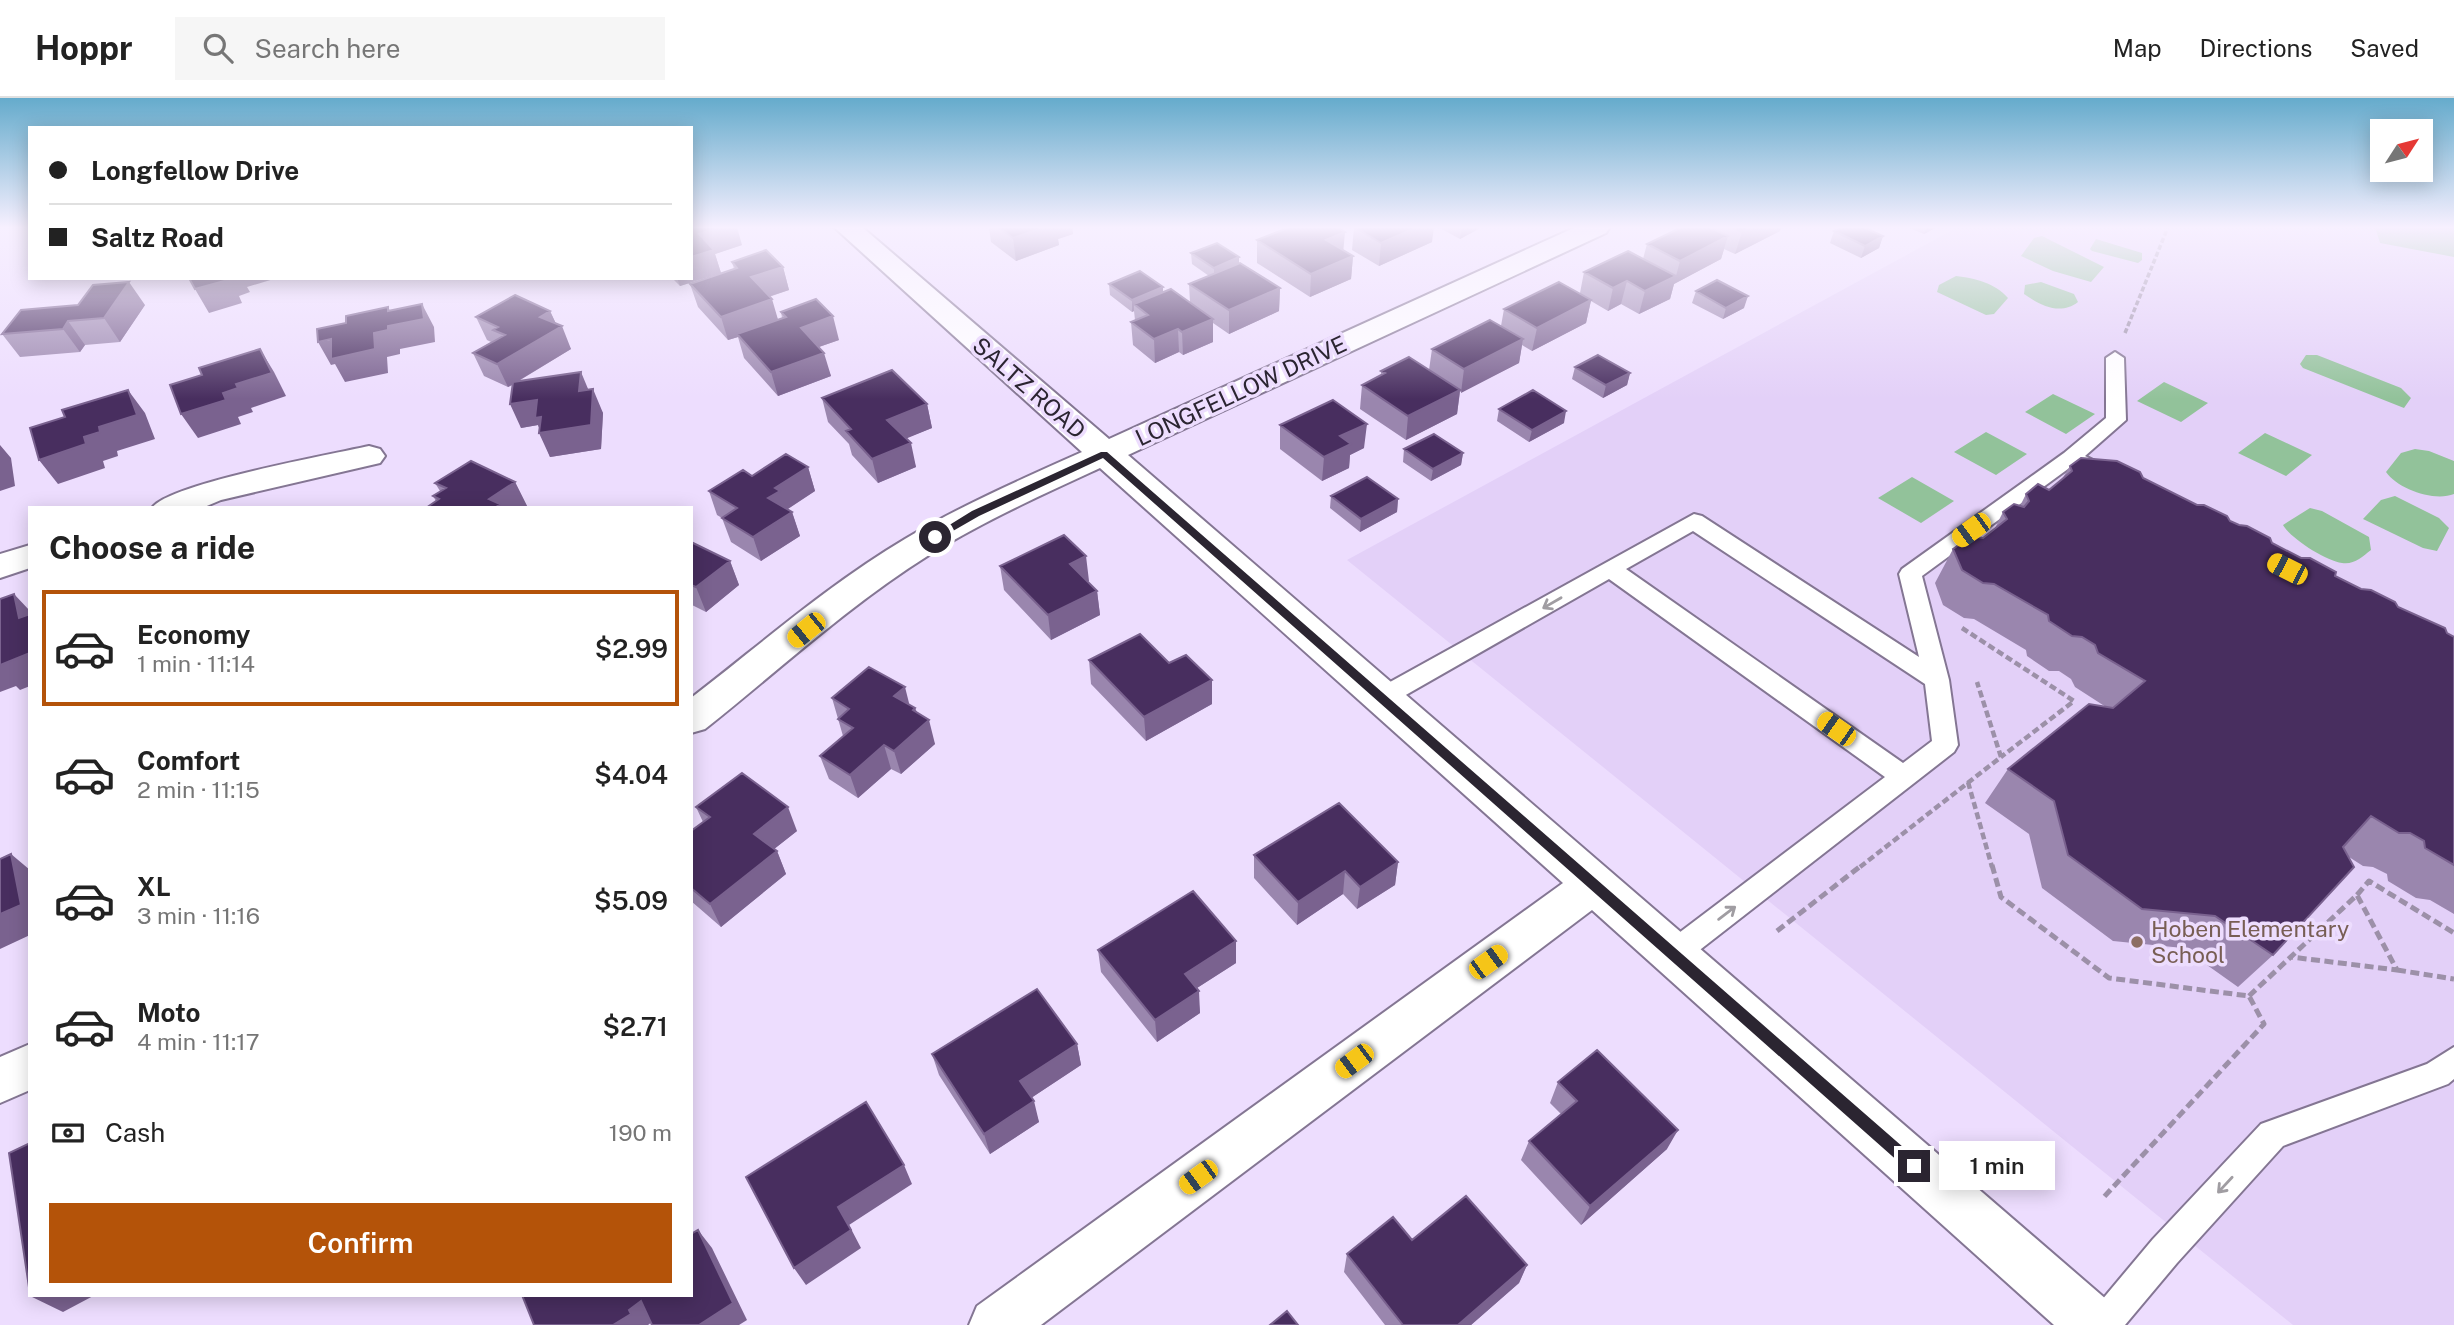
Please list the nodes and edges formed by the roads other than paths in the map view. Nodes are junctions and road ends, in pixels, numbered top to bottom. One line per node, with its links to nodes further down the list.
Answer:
1 (920, 284): 4 (street, SALTZ ROAD)
2 (1473, 284): 4 (street, LONGFELLOW DRIVE)
3 (2115, 358): 6 (lane)
4 (1104, 454): 13 (street, SALTZ ROAD); 14 (street, LONGFELLOW DRIVE)
5 (369, 456): 8 (street)
6 (2071, 457): 7 (lane); 12 (lane)
7 (2121, 483)
8 (174, 506)
9 (28, 557): 10 (street)
10 (0, 566)
11 (1611, 569): 12 (lane); 13 (lane, one-way to 13); 15 (lane)
12 (1937, 680): 15 (lane)
13 (1381, 698): 16 (street, SALTZ ROAD)
14 (693, 717)
15 (1904, 776): 17 (lane, one-way to 15)
16 (1593, 885): 17 (street, SALTZ ROAD); 21 (street)
17 (1673, 954): 22 (street, SALTZ ROAD)
18 (2454, 1061): 23 (lane, one-way to 23)
19 (28, 1067): 20 (street)
20 (0, 1081)
21 (996, 1325)
22 (2095, 1325)
23 (2104, 1325)

